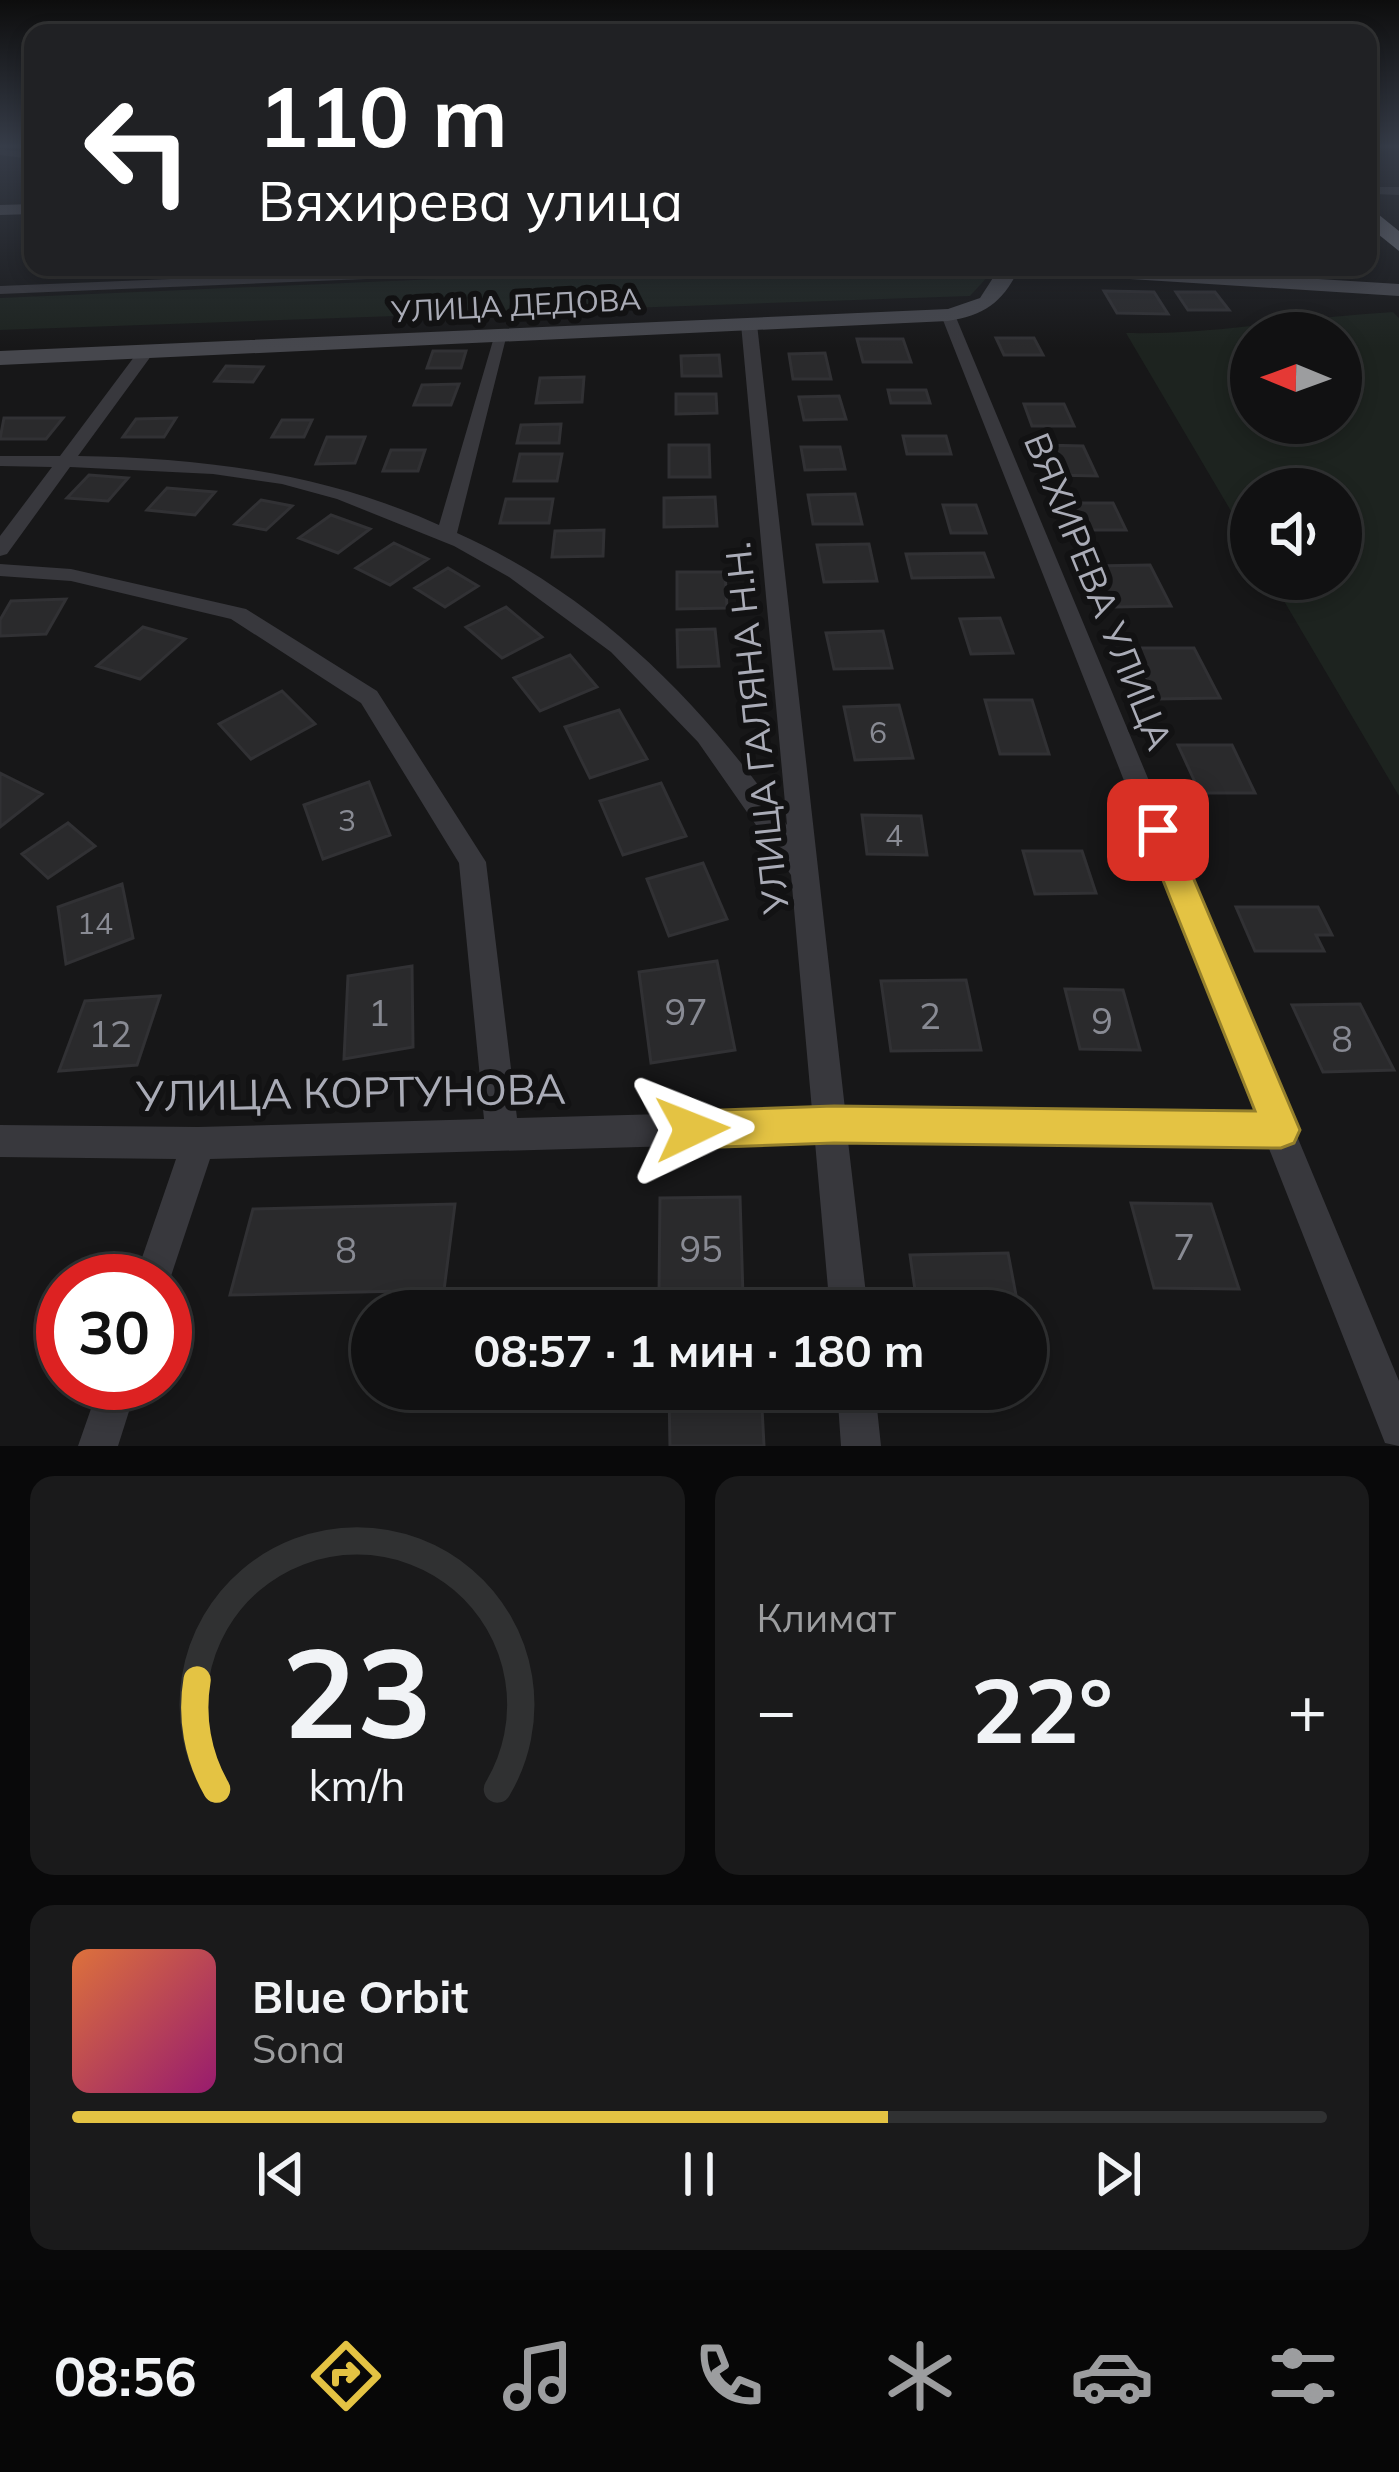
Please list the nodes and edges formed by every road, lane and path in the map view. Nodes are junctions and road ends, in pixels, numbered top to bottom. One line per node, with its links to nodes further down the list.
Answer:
1 (1386, 213): 2 (highway)
2 (1399, 244)
3 (108, 276): 7 (street)
4 (343, 276): 7 (street)
5 (1006, 276): 10 (street, УЛИЦА ДЕДОВА)
6 (1177, 276): 9 (street)
7 (99, 286): 8 (street)
8 (0, 290)
9 (1399, 290)
10 (948, 315): 11 (street, УЛИЦА ДЕДОВА); 22 (street, ВЯХИРЕВА УЛИЦА)
11 (749, 324): 12 (street, УЛИЦА ДЕДОВА); 20 (street, УЛИЦА ГАЛЯНА Н.Н.)
12 (502, 337): 13 (street, УЛИЦА ДЕДОВА); 17 (street)
13 (146, 352): 14 (street, УЛИЦА ДЕДОВА); 16 (street)
14 (0, 358)
15 (0, 461): 16 (street)
16 (65, 462): 17 (street); 18 (street)
17 (446, 536): 20 (street)
18 (0, 550)
19 (0, 570): 23 (street)
20 (809, 880): 21 (street, УЛИЦА ГАЛЯНА Н.Н.)
21 (834, 1125): 22 (street, УЛИЦА КОРТУНОВА); 23 (street, УЛИЦА КОРТУНОВА); 27 (street, УЛИЦА ГАЛЯНА Н.Н.)
22 (1281, 1130): 30 (street, ВЯХИРЕВА УЛИЦА)
23 (502, 1135): 25 (street, УЛИЦА КОРТУНОВА)
24 (0, 1141): 25 (street, УЛИЦА КОРТУНОВА)
25 (198, 1143): 26 (street)
26 (161, 1254)
27 (847, 1290)
28 (110, 1410): 31 (street)
29 (858, 1410): 32 (street)
30 (1399, 1430)
31 (98, 1446)
32 (861, 1446)

